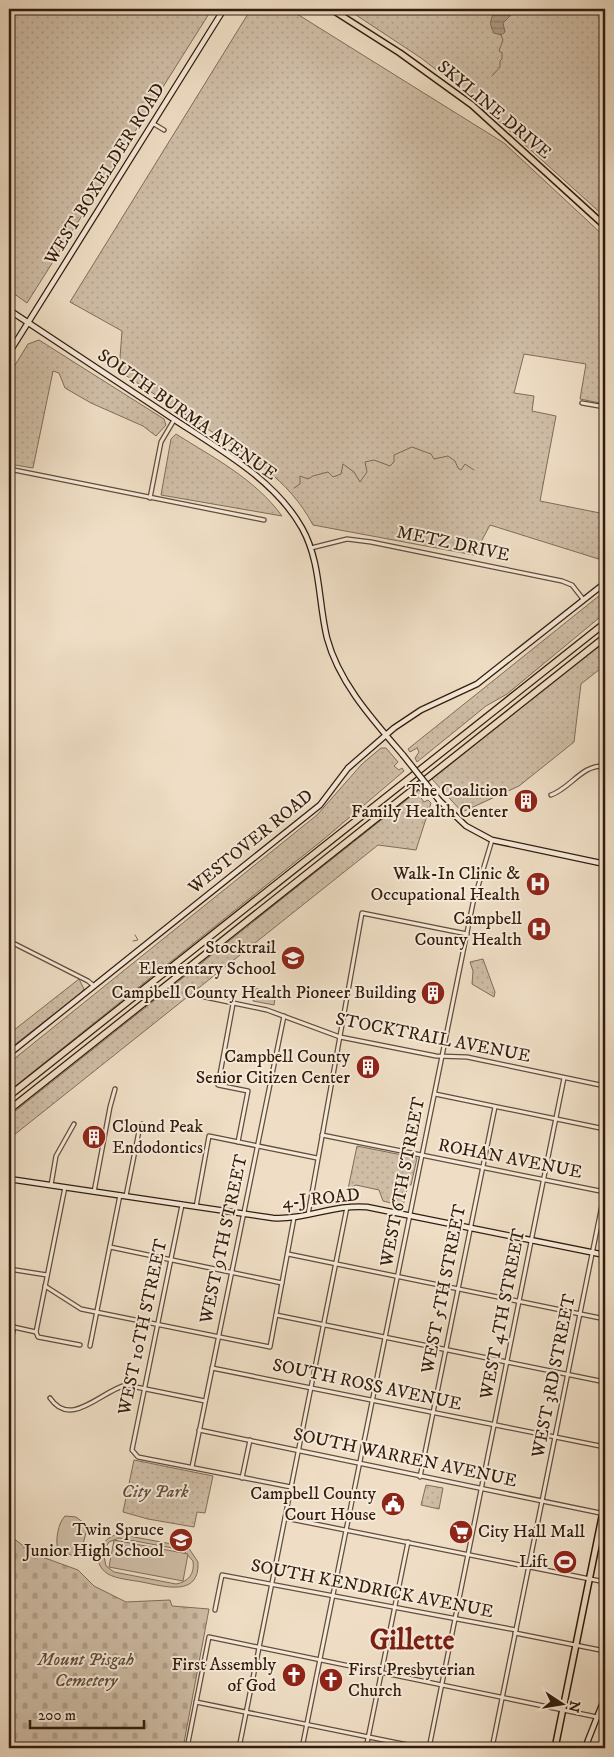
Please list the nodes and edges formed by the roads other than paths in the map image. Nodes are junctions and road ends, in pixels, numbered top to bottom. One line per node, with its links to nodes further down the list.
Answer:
1 (224, 9): 3 (street, WEST BOXELDER ROAD)
2 (331, 9): 5 (main road, SKYLINE DRIVE)
3 (154, 124): 4 (street); 7 (street, WEST BOXELDER ROAD)
4 (164, 130)
5 (605, 226)
6 (9, 310): 7 (street, SOUTH BURMA AVENUE)
7 (28, 322): 8 (street, WEST BOXELDER ROAD); 11 (street, SOUTH BURMA AVENUE)
8 (9, 353)
9 (582, 403): 10 (street)
10 (605, 407)
11 (174, 420): 13 (street); 15 (street, SOUTH BURMA AVENUE)
12 (9, 469): 13 (street)
13 (150, 498): 14 (street)
14 (264, 520)
15 (311, 548): 17 (street, METZ DRIVE); 22 (street, SOUTH BURMA AVENUE)
16 (605, 582): 17 (street, WESTOVER ROAD)
17 (583, 599): 22 (street, WESTOVER ROAD)
18 (605, 618): 21 (highway)
19 (605, 623): 21 (highway)
20 (605, 637): 42 (highway)
21 (558, 661): 40 (highway)
22 (386, 735): 25 (street, SOUTH BURMA AVENUE, bridge); 29 (street, WESTOVER ROAD)
23 (605, 766): 24 (street)
24 (551, 795)
25 (492, 840): 26 (street, SOUTH BURMA AVENUE); 27 (street, WEST 6TH STREET)
26 (605, 864)
27 (466, 934): 33 (street); 35 (street, WEST 6TH STREET)
28 (9, 941): 29 (street)
29 (94, 986): 34 (street, WESTOVER ROAD)
30 (200, 996): 31 (street, STOCKTRAIL AVENUE)
31 (234, 1004): 32 (street, STOCKTRAIL AVENUE); 48 (street)
32 (284, 1016): 33 (street, STOCKTRAIL AVENUE); 49 (street, WEST 9TH STREET)
33 (340, 1037): 35 (street, STOCKTRAIL AVENUE); 47 (street)
34 (9, 1054)
35 (442, 1056): 36 (street, STOCKTRAIL AVENUE); 39 (street, WEST 6TH STREET)
36 (564, 1078): 37 (street, STOCKTRAIL AVENUE); 43 (street, WEST 4TH STREET)
37 (605, 1086)
38 (115, 1089): 58 (street)
39 (434, 1094): 41 (street); 50 (street, WEST 6TH STREET)
40 (9, 1096)
41 (495, 1106): 43 (street); 52 (street, WEST 5TH STREET)
42 (9, 1110)
43 (556, 1118): 46 (street); 54 (street, WEST 4TH STREET)
44 (74, 1124): 55 (street)
45 (142, 1124): 60 (street)
46 (605, 1129)
47 (322, 1135): 50 (street, ROHAN AVENUE); 51 (street)
48 (238, 1142): 49 (street); 62 (street)
49 (258, 1146): 51 (street); 64 (street, WEST 9TH STREET)
50 (422, 1155): 52 (street, ROHAN AVENUE); 66 (street, WEST 6TH STREET)
51 (317, 1158): 65 (street)
52 (483, 1167): 54 (street, ROHAN AVENUE); 68 (street, WEST 5TH STREET)
53 (9, 1179): 55 (street, 4-J ROAD)
54 (544, 1179): 57 (street, ROHAN AVENUE); 69 (street, WEST 4TH STREET)
55 (51, 1185): 56 (street, 4-J ROAD)
56 (65, 1187): 58 (street, 4-J ROAD); 78 (street)
57 (605, 1191): 71 (street, WEST 3RD STREET)
58 (94, 1192): 59 (street, 4-J ROAD)
59 (120, 1196): 60 (street, 4-J ROAD); 70 (street)
60 (126, 1196): 61 (street, 4-J ROAD)
61 (182, 1205): 62 (street, 4-J ROAD); 74 (street, WEST 10TH STREET)
62 (196, 1207): 64 (street, 4-J ROAD)
63 (348, 1207): 65 (street, 4-J ROAD); 66 (street, 4-J ROAD); 75 (street)
64 (244, 1214): 67 (street, 4-J ROAD); 77 (street, WEST 9TH STREET)
65 (308, 1216): 67 (street, 4-J ROAD)
66 (410, 1216): 68 (street, 4-J ROAD); 79 (street, WEST 6TH STREET)
67 (294, 1218): 72 (street)
68 (471, 1228): 69 (street, 4-J ROAD); 82 (street, WEST 5TH STREET)
69 (531, 1240): 71 (street, 4-J ROAD); 83 (street, WEST 4TH STREET)
70 (110, 1247): 74 (street); 84 (street)
71 (593, 1252): 73 (street, 4-J ROAD); 85 (street, WEST 3RD STREET)
72 (288, 1254): 75 (street); 80 (street)
73 (605, 1255)
74 (170, 1260): 77 (street); 88 (street, WEST 10TH STREET)
75 (337, 1264): 79 (street); 89 (street)
76 (9, 1269): 78 (street)
77 (232, 1273): 80 (street); 93 (street, WEST 9TH STREET)
78 (48, 1275): 81 (street)
79 (398, 1276): 82 (street); 94 (street, WEST 6TH STREET)
80 (282, 1283): 86 (street)
81 (45, 1286): 84 (street); 92 (street)
82 (458, 1289): 83 (street); 98 (street, WEST 5TH STREET)
83 (519, 1301): 85 (street); 99 (street, WEST 4TH STREET)
84 (96, 1312): 88 (street); 96 (street)
85 (580, 1314): 87 (street); 101 (street, WEST 3RD STREET)
86 (276, 1316): 89 (street); 93 (street)
87 (605, 1319)
88 (158, 1325): 93 (street); 103 (street, WEST 10TH STREET)
89 (324, 1325): 94 (street); 104 (street)
90 (9, 1326): 91 (street)
91 (14, 1327): 92 (street); 97 (street)
92 (36, 1332): 95 (street)
93 (218, 1337): 100 (street, WEST 9TH STREET)
94 (386, 1337): 98 (street); 106 (street, WEST 6TH STREET)
95 (80, 1345)
96 (90, 1346)
97 (9, 1349)
98 (446, 1350): 99 (street); 108 (street, WEST 5TH STREET)
99 (507, 1362): 101 (street); 109 (street, WEST 4TH STREET)
100 (212, 1368): 104 (street, SOUTH ROSS AVENUE); 107 (street, WEST 9TH STREET)
101 (568, 1375): 102 (street); 111 (street, WEST 3RD STREET)
102 (605, 1382)
103 (144, 1388): 105 (street); 107 (street); 116 (street, WEST 10TH STREET)
104 (312, 1388): 106 (street, SOUTH ROSS AVENUE); 114 (street)
105 (50, 1398)
106 (373, 1400): 108 (street, SOUTH ROSS AVENUE); 115 (street, WEST 6TH STREET)
107 (205, 1401): 110 (street, WEST 9TH STREET)
108 (433, 1412): 109 (street, SOUTH ROSS AVENUE); 117 (street, WEST 5TH STREET)
109 (494, 1425): 111 (street, SOUTH ROSS AVENUE); 120 (street, WEST 4TH STREET)
110 (199, 1430): 112 (street, SOUTH WARREN AVENUE); 116 (street, WEST 9TH STREET)
111 (556, 1438): 113 (street, SOUTH ROSS AVENUE); 121 (street, WEST 3RD STREET)
112 (250, 1440): 114 (street, SOUTH WARREN AVENUE); 118 (street)
113 (605, 1447)
114 (299, 1451): 115 (street, SOUTH WARREN AVENUE); 119 (street)
115 (360, 1465): 117 (street, SOUTH WARREN AVENUE); 125 (street, WEST 6TH STREET)
116 (192, 1467): 118 (street)
117 (420, 1477): 120 (street, SOUTH WARREN AVENUE)
118 (242, 1478): 119 (street)
119 (291, 1487): 124 (street)
120 (481, 1489): 121 (street, SOUTH WARREN AVENUE); 127 (street, WEST 4TH STREET)
121 (543, 1501): 123 (street, SOUTH WARREN AVENUE); 128 (street, WEST 3RD STREET)
122 (605, 1502): 123 (main road)
123 (604, 1514): 129 (main road)
124 (285, 1518): 125 (street); 131 (street)
125 (346, 1530): 126 (street); 132 (street, WEST 6TH STREET)
126 (408, 1542): 127 (street); 133 (street)
127 (468, 1555): 128 (street); 135 (street, WEST 4TH STREET)
128 (529, 1567): 129 (street); 136 (street, WEST 3RD STREET)
129 (590, 1579): 130 (street); 137 (main road)
130 (605, 1582)
131 (272, 1584): 132 (street, SOUTH KENDRICK AVENUE); 134 (street, SOUTH KENDRICK AVENUE); 138 (street)
132 (333, 1596): 133 (street, SOUTH KENDRICK AVENUE); 140 (street, WEST 6TH STREET)
133 (394, 1608): 135 (street, SOUTH KENDRICK AVENUE); 141 (street)
134 (214, 1610)
135 (455, 1619): 136 (street, SOUTH KENDRICK AVENUE); 142 (street, WEST 4TH STREET)
136 (516, 1632): 137 (street, SOUTH KENDRICK AVENUE); 143 (street, WEST 3RD STREET)
137 (576, 1646): 139 (street, SOUTH KENDRICK AVENUE); 146 (main road)
138 (259, 1648): 140 (street); 145 (street); 147 (street)
139 (605, 1651)
140 (320, 1660): 141 (street); 149 (street, WEST 6TH STREET)
141 (381, 1672): 142 (street); 150 (street)
142 (442, 1684): 143 (street); 156 (street, WEST 4TH STREET)
143 (503, 1697): 146 (street); 157 (street, WEST 3RD STREET)
144 (605, 1697): 148 (street)
145 (196, 1702): 147 (street); 151 (street)
146 (563, 1710): 148 (street); 158 (main road)
147 (246, 1712): 149 (street); 152 (street)
148 (598, 1717): 159 (street)
149 (307, 1725): 150 (street); 153 (street, WEST 6TH STREET)
150 (367, 1737): 154 (street); 155 (street)
151 (187, 1748)
152 (239, 1748)
153 (302, 1748)
154 (366, 1748)
155 (424, 1748)
156 (429, 1748)
157 (492, 1748)
158 (556, 1748)
159 (585, 1748)

